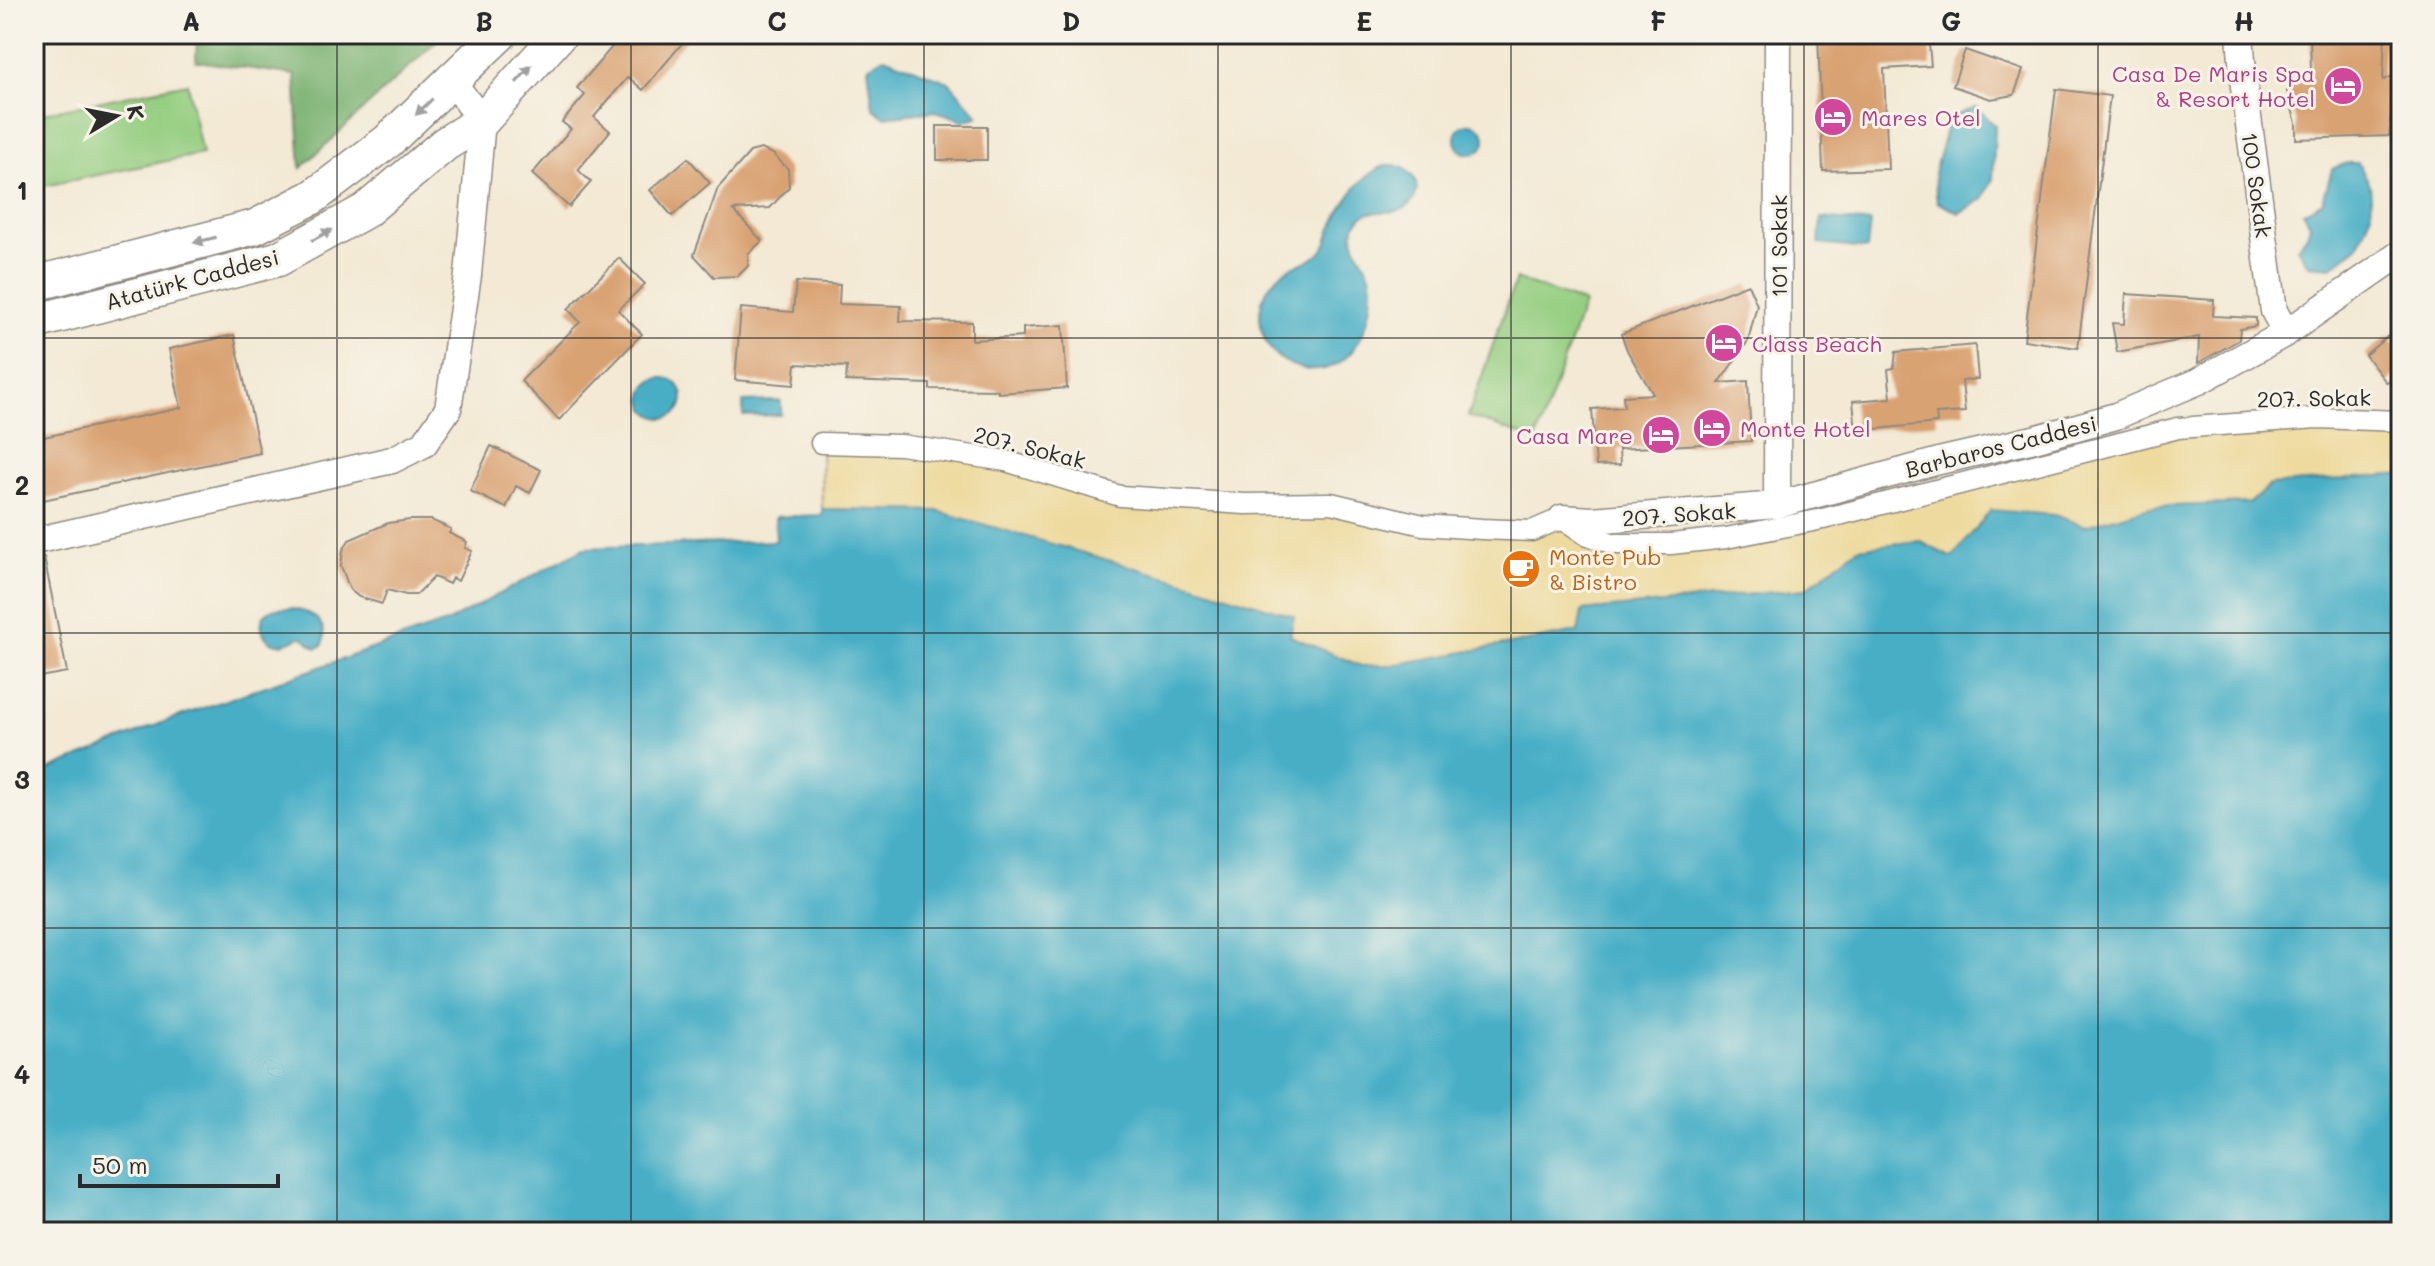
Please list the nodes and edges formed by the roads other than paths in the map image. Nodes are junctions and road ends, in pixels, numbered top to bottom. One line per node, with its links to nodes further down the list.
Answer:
1 (500, 34): 5 (street, Atatürk Caddesi)
2 (560, 34): 6 (street, Atatürk Caddesi, one-way to 2)
3 (1778, 34): 13 (street, 101 Sokak)
4 (2240, 34): 10 (street, 100 Sokak)
5 (452, 81): 6 (street); 8 (street, Atatürk Caddesi, one-way to 8)
6 (482, 121): 9 (street, Atatürk Caddesi, one-way to 6); 15 (street)
7 (2401, 253): 10 (street, Barbaros Caddesi)
8 (34, 284)
9 (34, 322)
10 (2286, 333): 13 (street, Barbaros Caddesi)
11 (2401, 421): 14 (street, 207. Sokak)
12 (821, 443): 14 (street, 207. Sokak)
13 (1777, 505): 14 (street, Barbaros Caddesi)
14 (1562, 518)
15 (34, 541)

